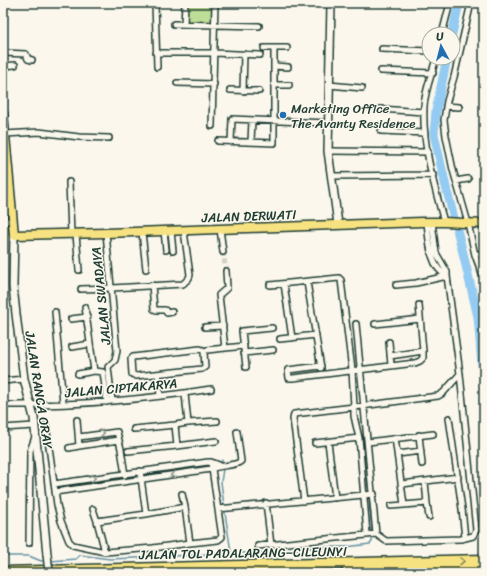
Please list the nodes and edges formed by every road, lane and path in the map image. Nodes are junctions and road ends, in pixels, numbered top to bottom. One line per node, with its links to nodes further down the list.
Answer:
1 (155, 3): 19 (street)
2 (185, 3): 8 (street)
3 (215, 3): 9 (street)
4 (331, 3): 36 (street)
5 (450, 3): 11 (street)
6 (471, 3): 41 (street)
7 (174, 24): 8 (street)
8 (184, 24): 9 (street)
9 (215, 25): 10 (street); 20 (street)
10 (259, 26)
11 (444, 26)
12 (3, 36): 18 (street)
13 (264, 48): 14 (street)
14 (274, 48): 15 (street); 26 (street)
15 (287, 48)
16 (382, 49): 17 (street)
17 (421, 51)
18 (4, 53): 23 (street); 25 (street)
19 (156, 53): 20 (street); 28 (street)
20 (214, 53): 21 (street); 33 (street)
21 (244, 54): 22 (street); 39 (street)
22 (260, 55)
23 (32, 60)
24 (15, 65): 25 (street)
25 (4, 66): 45 (street)
26 (274, 66): 29 (street); 34 (street)
27 (434, 66): 31 (street)
28 (157, 67)
29 (288, 67)
30 (381, 71): 31 (street)
31 (432, 73): 44 (street)
32 (177, 83): 33 (street)
33 (214, 84): 49 (street)
34 (275, 85): 35 (street); 47 (street)
35 (289, 85)
36 (329, 85): 37 (street); 48 (street)
37 (362, 88)
38 (230, 90): 39 (street)
39 (243, 91): 40 (street)
40 (259, 91)
41 (446, 106): 42 (street); 62 (street)
42 (460, 107)
43 (380, 109): 44 (street)
44 (424, 112): 51 (street)
45 (3, 113): 52 (main road)
46 (252, 120): 47 (street); 55 (street); 56 (street)
47 (274, 121): 48 (street); 56 (street)
48 (328, 123): 57 (street)
49 (212, 126)
50 (381, 131): 51 (street)
51 (425, 133): 58 (street)
52 (5, 134): 53 (street); 65 (main road)
53 (108, 138)
54 (218, 141): 55 (street)
55 (231, 142): 56 (street)
56 (251, 142)
57 (328, 151): 58 (street); 60 (street)
58 (428, 152): 59 (street)
59 (432, 175): 60 (street); 67 (street)
60 (331, 176): 70 (street)
61 (468, 179): 62 (street)
62 (456, 181): 68 (street)
63 (70, 182): 76 (street)
64 (3, 221): 65 (street)
65 (12, 221): 77 (main road)
66 (430, 222): 67 (main road, JALAN DERWATI); 70 (main road, JALAN DERWATI); 87 (street)
67 (446, 222): 68 (main road, JALAN DERWATI)
68 (467, 223): 69 (main road, JALAN DERWATI); 81 (street)
69 (484, 224)
70 (335, 225): 71 (main road, JALAN DERWATI)
71 (220, 229): 72 (main road, JALAN DERWATI); 80 (street)
72 (184, 230): 73 (main road, JALAN DERWATI); 90 (street)
73 (168, 231): 74 (main road, JALAN DERWATI); 78 (street); 79 (street)
74 (142, 232): 75 (main road, JALAN DERWATI); 83 (street)
75 (106, 233): 76 (main road, JALAN DERWATI); 93 (street, JALAN SWADAYA)
76 (73, 234): 77 (main road, JALAN DERWATI); 84 (street)
77 (14, 235): 130 (street, JALAN RANCA ORAY)
78 (166, 250)
79 (172, 251)
80 (223, 252)
81 (475, 254): 82 (street); 86 (street)
82 (484, 254)
83 (146, 269)
84 (79, 270)
85 (226, 271): 104 (street)
86 (482, 274)
87 (447, 276): 92 (street); 129 (street)
88 (307, 282): 89 (street); 107 (street); 124 (street)
89 (284, 284): 91 (street); 108 (street)
90 (152, 285): 93 (street); 98 (street)
91 (270, 285)
92 (396, 285)
93 (112, 288): 94 (street); 135 (street, JALAN SWADAYA)
94 (82, 289)
95 (419, 305): 101 (street)
96 (85, 307): 99 (street)
97 (55, 312): 136 (street)
98 (172, 312)
99 (87, 317): 100 (street); 111 (street)
100 (71, 319)
101 (420, 319): 103 (street); 117 (street)
102 (356, 324): 123 (street)
103 (375, 324)
104 (223, 326): 105 (street); 114 (street)
105 (205, 327)
106 (272, 328): 113 (street)
107 (316, 335): 108 (street); 121 (street)
108 (292, 338): 109 (street)
109 (280, 339)
110 (389, 342): 119 (street)
111 (90, 344): 112 (street); 125 (street)
112 (72, 346)
113 (244, 346): 114 (street); 118 (street)
114 (226, 348): 115 (street)
115 (207, 350)
116 (273, 350): 118 (street)
117 (423, 351): 119 (street); 120 (street)
118 (244, 353): 122 (street)
119 (390, 356): 120 (street)
120 (391, 365): 123 (street)
121 (321, 366): 128 (street); 128 (street)
122 (246, 367)
123 (360, 369): 124 (street); 139 (street)
124 (352, 370): 128 (street); 139 (street)
125 (94, 371): 126 (street); 135 (street)
126 (78, 374)
127 (158, 374): 127 (street); 134 (street)
128 (322, 374)
129 (460, 374): 139 (street); 197 (street)
130 (24, 379): 131 (street); 138 (street, JALAN RANCA ORAY)
131 (3, 381)
132 (211, 389): 133 (street, JALAN CIPTAKARYA)
133 (185, 394): 134 (street, JALAN CIPTAKARYA); 143 (street)
134 (160, 396): 135 (street, JALAN CIPTAKARYA)
135 (110, 401): 136 (street, JALAN CIPTAKARYA)
136 (63, 403): 138 (street, JALAN CIPTAKARYA)
137 (3, 405): 138 (street, JALAN CIPTAKARYA)
138 (32, 405): 146 (street, JALAN RANCA ORAY)
139 (359, 406): 154 (street); 159 (street); 184 (street)
140 (449, 418): 173 (street)
141 (77, 420): 153 (street)
142 (217, 421): 143 (street)
143 (188, 423): 145 (street)
144 (46, 425): 177 (street)
145 (175, 425): 148 (street); 162 (street)
146 (34, 426): 147 (street); 152 (street, JALAN RANCA ORAY)
147 (3, 428)
148 (134, 429)
149 (237, 432): 169 (street)
150 (434, 434): 151 (street)
151 (419, 435): 155 (street); 165 (street)
152 (35, 436): 198 (street); 206 (street, JALAN RANCA ORAY, bridge)
153 (79, 437): 156 (street, one-way to 156); 161 (street)
154 (359, 438): 158 (street); 182 (street)
155 (395, 438): 159 (street); 166 (street)
156 (119, 440): 161 (street); 172 (street)
157 (216, 441): 162 (street)
158 (328, 442): 160 (street); 183 (street)
159 (368, 442): 181 (street)
160 (315, 443)
161 (79, 446): 163 (street)
162 (177, 446): 164 (street)
163 (69, 448)
164 (128, 451)
165 (421, 451): 166 (street); 168 (street)
166 (398, 454): 178 (street)
167 (211, 462): 169 (street); 170 (street); 171 (street)
168 (422, 464)
169 (219, 466): 170 (street)
170 (211, 469): 174 (street, one-way to 174); 191 (street)
171 (140, 471): 172 (street); 174 (street)
172 (124, 474): 175 (street); 177 (street, one-way to 172)
173 (458, 477): 176 (street); 197 (street)
174 (141, 480): 175 (street); 192 (street)
175 (125, 481): 179 (street)
176 (425, 482): 178 (street); 185 (street)
177 (54, 484): 179 (street)
178 (402, 484): 187 (street)
179 (55, 492): 202 (street)
180 (182, 494): 189 (street)
181 (374, 494): 182 (street); 196 (street)
182 (364, 495): 183 (street); 195 (street)
183 (335, 498): 184 (street)
184 (304, 501): 186 (street)
185 (427, 502): 187 (street); 193 (street)
186 (266, 504): 191 (street); 200 (street)
187 (404, 505): 188 (street)
188 (391, 506)
189 (185, 507): 192 (street); 199 (street)
190 (93, 509): 194 (street)
191 (218, 509): 199 (street)
192 (146, 514): 194 (street)
193 (428, 517)
194 (97, 521): 202 (street)
195 (367, 534): 196 (street); 200 (street)
196 (376, 534): 197 (street)
197 (465, 538)
198 (29, 543)
199 (190, 543): 202 (street)
200 (271, 545): 201 (street)
201 (258, 546)
202 (105, 552)
203 (484, 560): 205 (highway, JALAN TOL PADALARANG–CILEUNYI, one-way to 203)
204 (484, 570): 207 (highway, JALAN TOL PADALARANG–CILEUNYI)
205 (3, 572)
206 (49, 573)
207 (348, 573)

